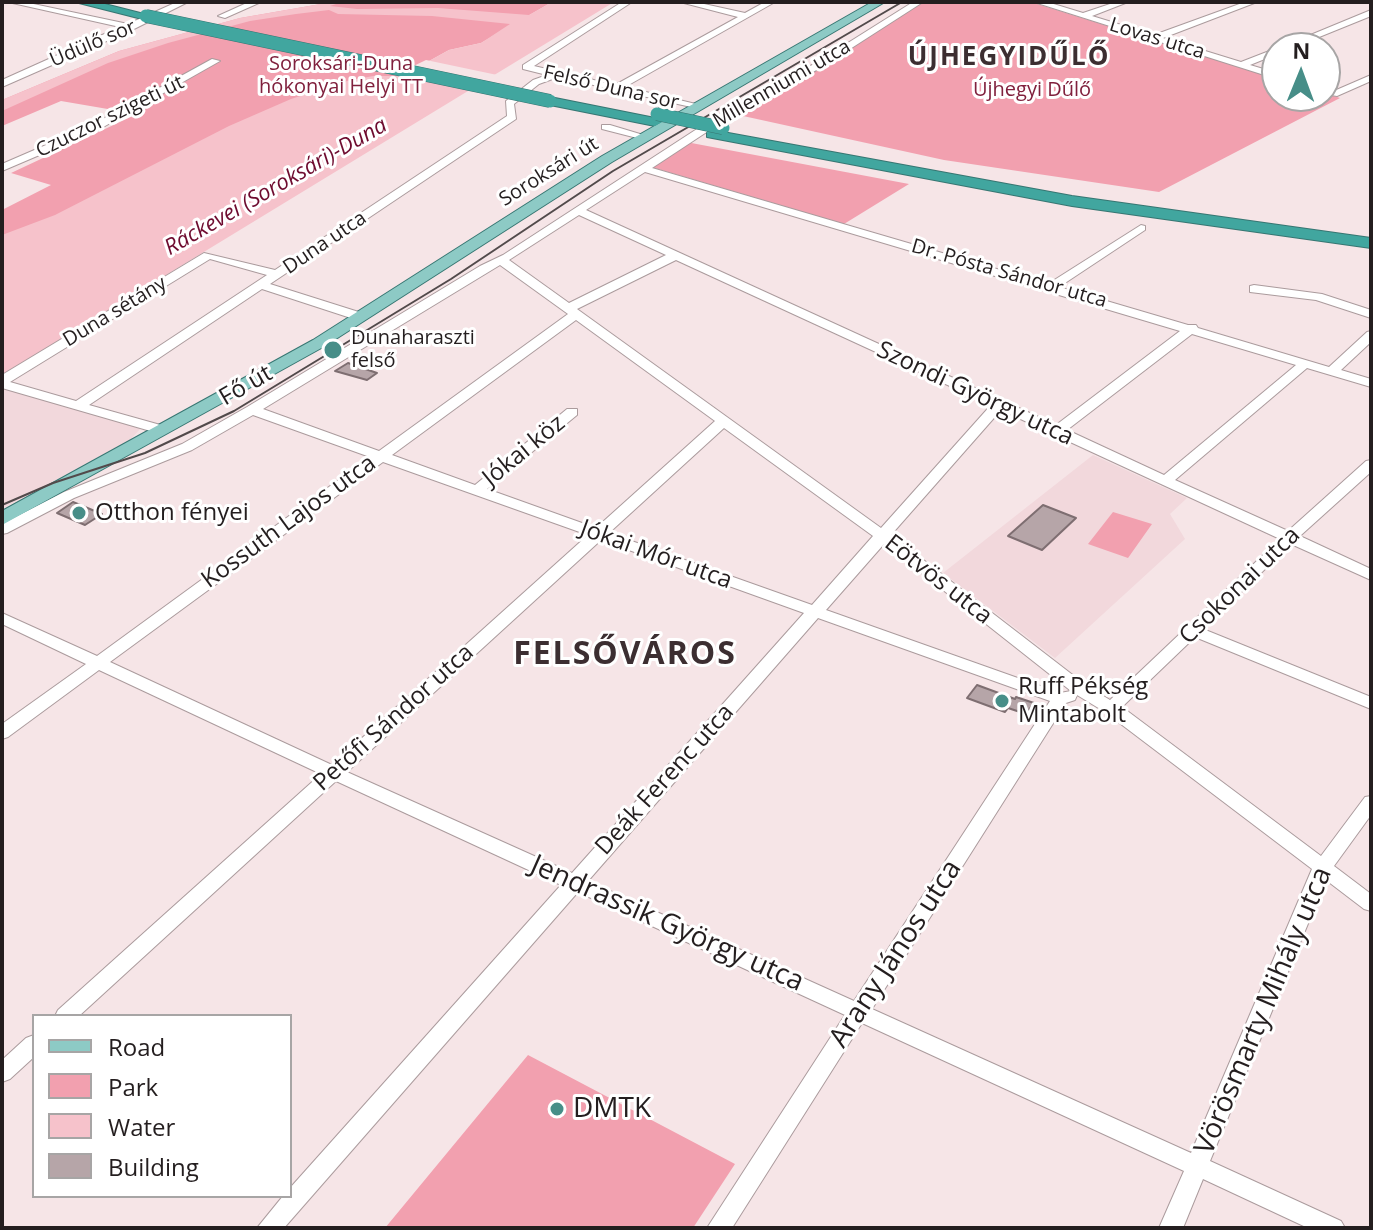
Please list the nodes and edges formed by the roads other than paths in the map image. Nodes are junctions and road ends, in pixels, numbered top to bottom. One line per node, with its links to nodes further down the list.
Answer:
1 (12, 2): 19 (street)
2 (81, 2): 14 (highway)
3 (116, 2): 14 (highway)
4 (184, 2): 19 (street, Üdülő sor)
5 (257, 2): 16 (street)
6 (628, 2): 26 (street, Felső Duna sor)
7 (684, 2): 17 (street)
8 (771, 2): 17 (street)
9 (877, 2): 31 (main road, Soroksári út)
10 (919, 2): 36 (street, Millenniumi utca)
11 (1038, 2): 18 (street, Lovas utca)
12 (1124, 2): 18 (street)
13 (1253, 2): 21 (street)
14 (152, 13): 33 (highway, bridge)
15 (1371, 13): 20 (street)
16 (222, 16)
17 (746, 16): 29 (street)
18 (1083, 16): 21 (street, Lovas utca)
19 (131, 27): 28 (street, Üdülő sor)
20 (1324, 32)
21 (1154, 38): 24 (street, Lovas utca)
22 (1261, 57): 24 (street)
23 (215, 61): 35 (street, Czuczor szigeti út)
24 (1241, 65): 25 (street, Lovas utca)
25 (1261, 71)
26 (556, 75): 29 (street, Felső Duna sor); 43 (street, Duna utca)
27 (1371, 78): 30 (street)
28 (2, 84)
29 (615, 89): 31 (street, Felső Duna sor)
30 (1341, 89)
31 (697, 107): 34 (main road, Soroksári út)
32 (606, 127): 34 (street)
33 (718, 131): 39 (highway); 40 (highway)
34 (645, 137): 49 (main road, Soroksári út)
35 (2, 168)
36 (645, 169): 37 (street, Millenniumi utca); 45 (street, Dr. Pósta Sándor utca)
37 (579, 211): 41 (street, Szondi György utca); 42 (street, Fő út)
38 (1141, 228): 45 (street)
39 (1371, 234)
40 (1371, 243)
41 (674, 256): 47 (street, Kossuth Lajos utca); 57 (street, Szondi György utca)
42 (501, 260): 47 (street, Eötvös utca); 59 (street, Fő út)
43 (278, 274): 44 (street, Duna utca); 54 (street, Duna sétány)
44 (261, 285): 49 (street); 58 (street, Duna utca)
45 (1051, 287): 50 (street, Dr. Pósta Sándor utca)
46 (1254, 289): 48 (street)
47 (573, 310): 61 (street, Eötvös utca); 64 (street, Kossuth Lajos utca)
48 (1371, 314)
49 (361, 317): 56 (main road, Soroksári út)
50 (1192, 328): 52 (street, Dr. Pósta Sándor utca); 63 (street)
51 (1371, 335): 53 (street)
52 (1306, 363): 53 (street, Dr. Pósta Sándor utca); 66 (street)
53 (1332, 371): 55 (street, Dr. Pósta Sándor utca)
54 (2, 383): 58 (street)
55 (1371, 383)
56 (245, 385): 62 (main road, Fő út); 68 (main road, Fő út)
57 (998, 405): 63 (street, Szondi György utca); 71 (street, Deák Ferenc utca)
58 (78, 406): 62 (street)
59 (252, 410): 64 (street, Jókai Mór utca); 69 (street, Fő út)
60 (572, 412): 67 (street, Jókai köz)
61 (724, 421): 70 (street, Petőfi Sándor utca); 71 (street, Eötvös utca)
62 (159, 429): 68 (main road, Fő út)
63 (1057, 431): 66 (street, Szondi György utca)
64 (379, 456): 67 (street, Jókai Mór utca); 77 (street, Kossuth Lajos utca)
65 (1371, 464): 72 (street, Csokonai utca)
66 (1165, 481): 72 (street, Szondi György utca)
67 (476, 491): 70 (street, Jókai Mór utca)
68 (2, 517)
69 (2, 530)
70 (597, 534): 74 (street, Jókai Mór utca); 83 (street, Petőfi Sándor utca)
71 (881, 535): 74 (street, Deák Ferenc utca); 78 (street, Eötvös utca)
72 (1289, 538): 73 (street, Szondi György utca); 76 (street, Csokonai utca)
73 (1371, 575)
74 (814, 612): 79 (street, Jókai Mór utca); 86 (street, Deák Ferenc utca)
75 (2, 618): 77 (street, Jendrassik György utca)
76 (1194, 631): 80 (street); 81 (street, Csokonai utca)
77 (99, 662): 82 (street, Kossuth Lajos utca); 83 (street, Jendrassik György utca)
78 (1081, 690): 79 (street); 81 (street, Eötvös utca)
79 (1060, 699): 88 (street, Arany János utca)
80 (1371, 703)
81 (1111, 708): 85 (street, Eötvös utca)
82 (2, 733)
83 (334, 773): 86 (street, Jendrassik György utca); 89 (street, Petőfi Sándor utca)
84 (1371, 802): 85 (street, Vörösmarty Mihály utca)
85 (1322, 868): 87 (street, Eötvös utca); 92 (street, Vörösmarty Mihály utca)
86 (574, 882): 88 (street, Jendrassik György utca); 93 (street, Deák Ferenc utca)
87 (1371, 904)
88 (859, 1012): 92 (street, Jendrassik György utca); 94 (street, Arany János utca)
89 (67, 1014)
90 (32, 1046): 91 (street)
91 (2, 1073)
92 (1198, 1165): 95 (street, Vörösmarty Mihály utca); 96 (street, Jendrassik György utca)
93 (269, 1228)
94 (719, 1228)
95 (1171, 1228)
96 (1333, 1228)

